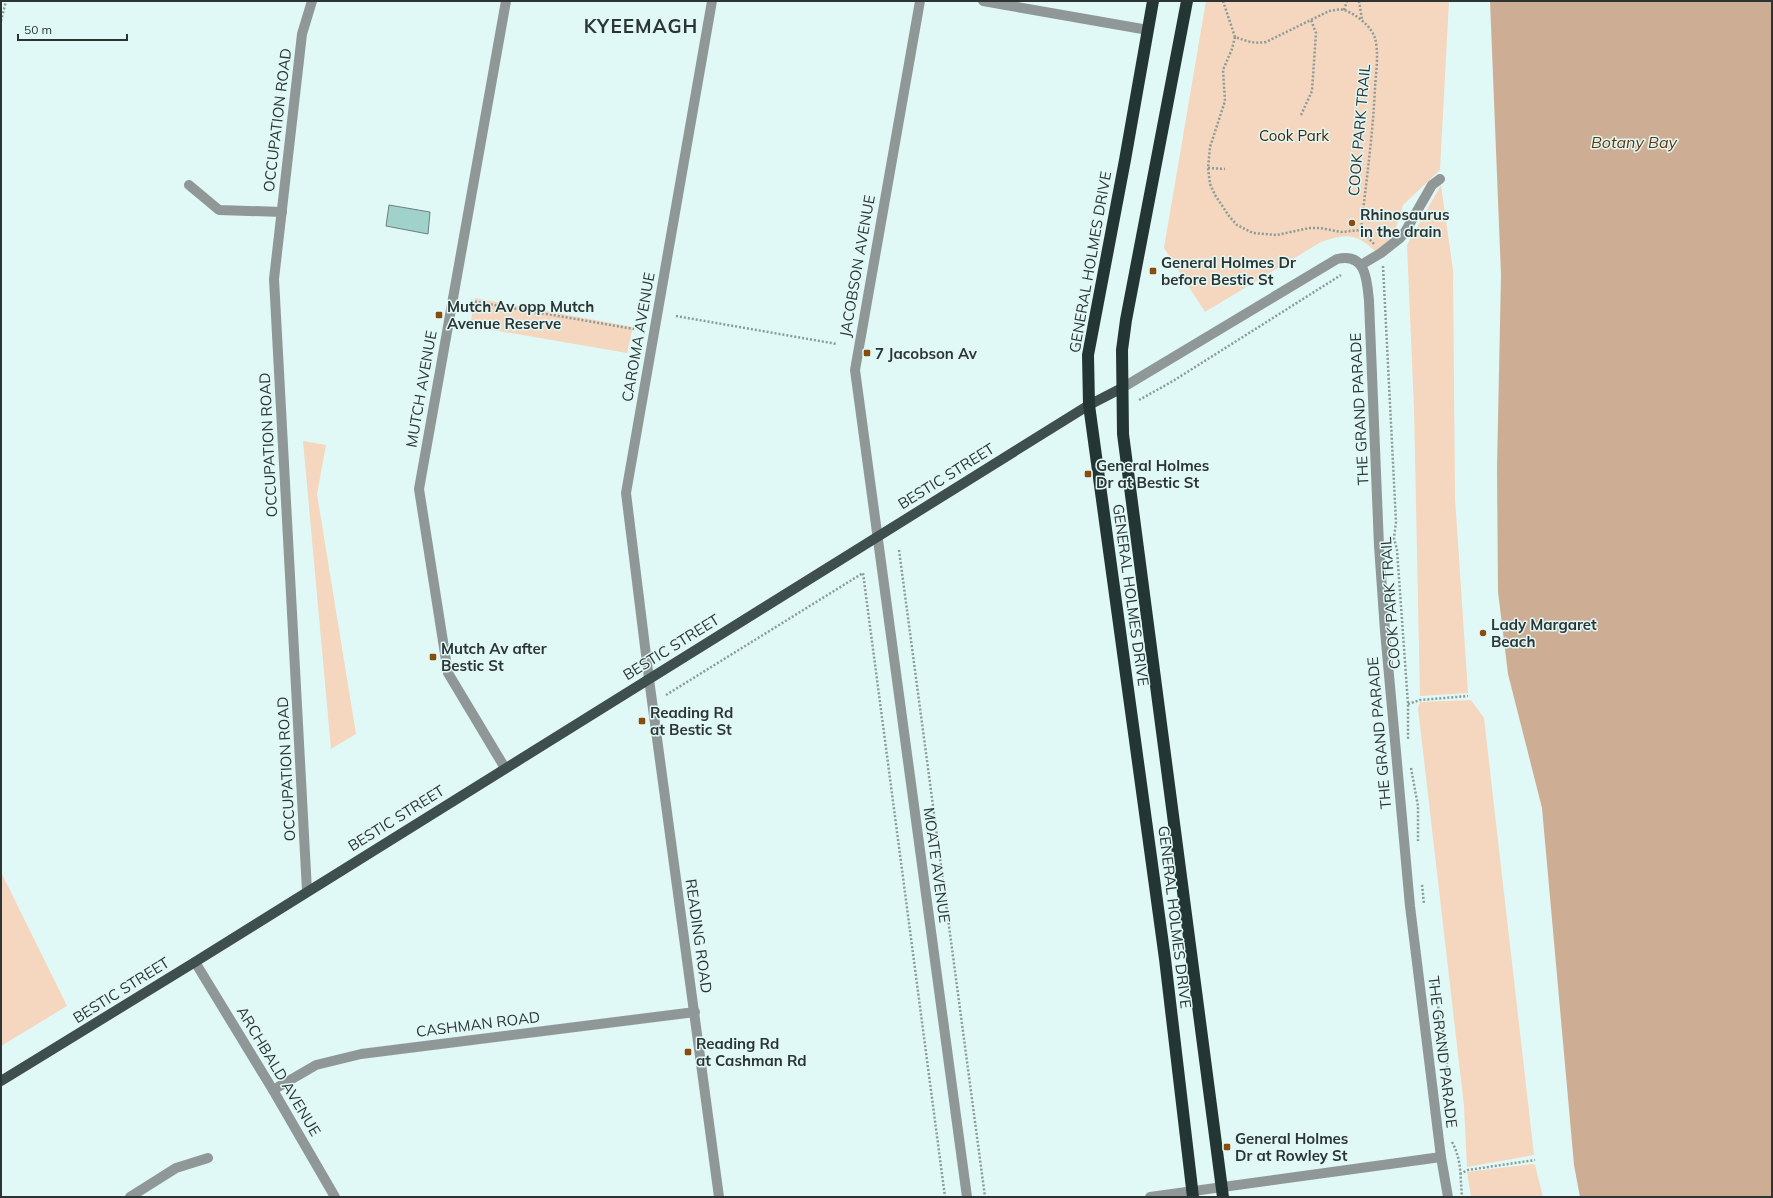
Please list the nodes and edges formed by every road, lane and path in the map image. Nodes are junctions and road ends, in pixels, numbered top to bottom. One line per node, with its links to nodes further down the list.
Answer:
1 (6, 1): 14 (path)
2 (312, 1): 23 (street, OCCUPATION ROAD)
3 (506, 1): 44 (street, MUTCH AVENUE)
4 (712, 1): 37 (street, CAROMA AVENUE)
5 (920, 1): 35 (street, JACOBSON AVENUE)
6 (983, 1): 16 (street)
7 (1153, 1): 16 (highway, GENERAL HOLMES DRIVE)
8 (1186, 1): 32 (highway, GENERAL HOLMES DRIVE)
9 (1223, 1): 17 (path)
10 (1347, 1): 12 (path)
11 (1359, 1): 15 (path)
12 (1344, 10): 13 (path); 15 (path, COOK PARK TRAIL)
13 (1311, 20): 17 (path); 18 (path)
14 (1, 21)
15 (1362, 21): 24 (path, COOK PARK TRAIL)
16 (1148, 30): 34 (highway, GENERAL HOLMES DRIVE)
17 (1235, 36): 19 (path)
18 (1301, 115)
19 (1208, 168): 20 (path); 24 (path)
20 (1225, 169)
21 (1440, 179): 25 (street)
22 (190, 185): 23 (street)
23 (282, 212): 47 (street, OCCUPATION ROAD)
24 (1361, 230): 25 (path)
25 (1381, 253): 26 (street); 40 (path, COOK PARK TRAIL)
26 (1361, 265): 32 (street, BESTIC STREET); 41 (street, THE GRAND PARADE)
27 (1342, 275): 33 (path)
28 (471, 301): 30 (path)
29 (676, 316): 31 (path)
30 (634, 329)
31 (837, 344)
32 (1122, 388): 34 (main road, BESTIC STREET); 60 (highway, GENERAL HOLMES DRIVE)
33 (1139, 400)
34 (1089, 405): 35 (main road, BESTIC STREET); 61 (highway, GENERAL HOLMES DRIVE)
35 (878, 537): 37 (main road, BESTIC STREET); 66 (street, MOATE AVENUE)
36 (900, 550): 67 (path, MOATE AVENUE)
37 (649, 679): 44 (main road, BESTIC STREET); 51 (street, READING ROAD)
38 (666, 695): 65 (path)
39 (1468, 696): 40 (path)
40 (1408, 704): 41 (path); 42 (path, COOK PARK TRAIL)
41 (1392, 710): 56 (street, THE GRAND PARADE)
42 (1408, 742)
43 (1410, 767): 45 (path)
44 (505, 768): 47 (main road, BESTIC STREET)
45 (1417, 847)
46 (1421, 880): 48 (path)
47 (308, 891): 49 (main road, BESTIC STREET)
48 (1424, 906)
49 (195, 962): 52 (main road, BESTIC STREET); 53 (street, ARCHBALD AVENUE)
50 (1432, 980): 54 (path)
51 (695, 1012): 53 (street, CASHMAN ROAD); 64 (street, READING ROAD)
52 (1, 1081)
53 (273, 1090): 63 (street, ARCHBALD AVENUE)
54 (1447, 1099)
55 (1450, 1136): 70 (path)
56 (1441, 1157): 60 (street); 69 (street, THE GRAND PARADE)
57 (208, 1158): 62 (street)
58 (1535, 1160): 59 (path)
59 (1468, 1170)
60 (1222, 1192): 61 (street)
61 (1193, 1194): 68 (street)
62 (130, 1197)
63 (335, 1197)
64 (719, 1197)
65 (945, 1197)
66 (967, 1197)
67 (985, 1197)
68 (1150, 1197)
69 (1448, 1197)
70 (1462, 1197)

